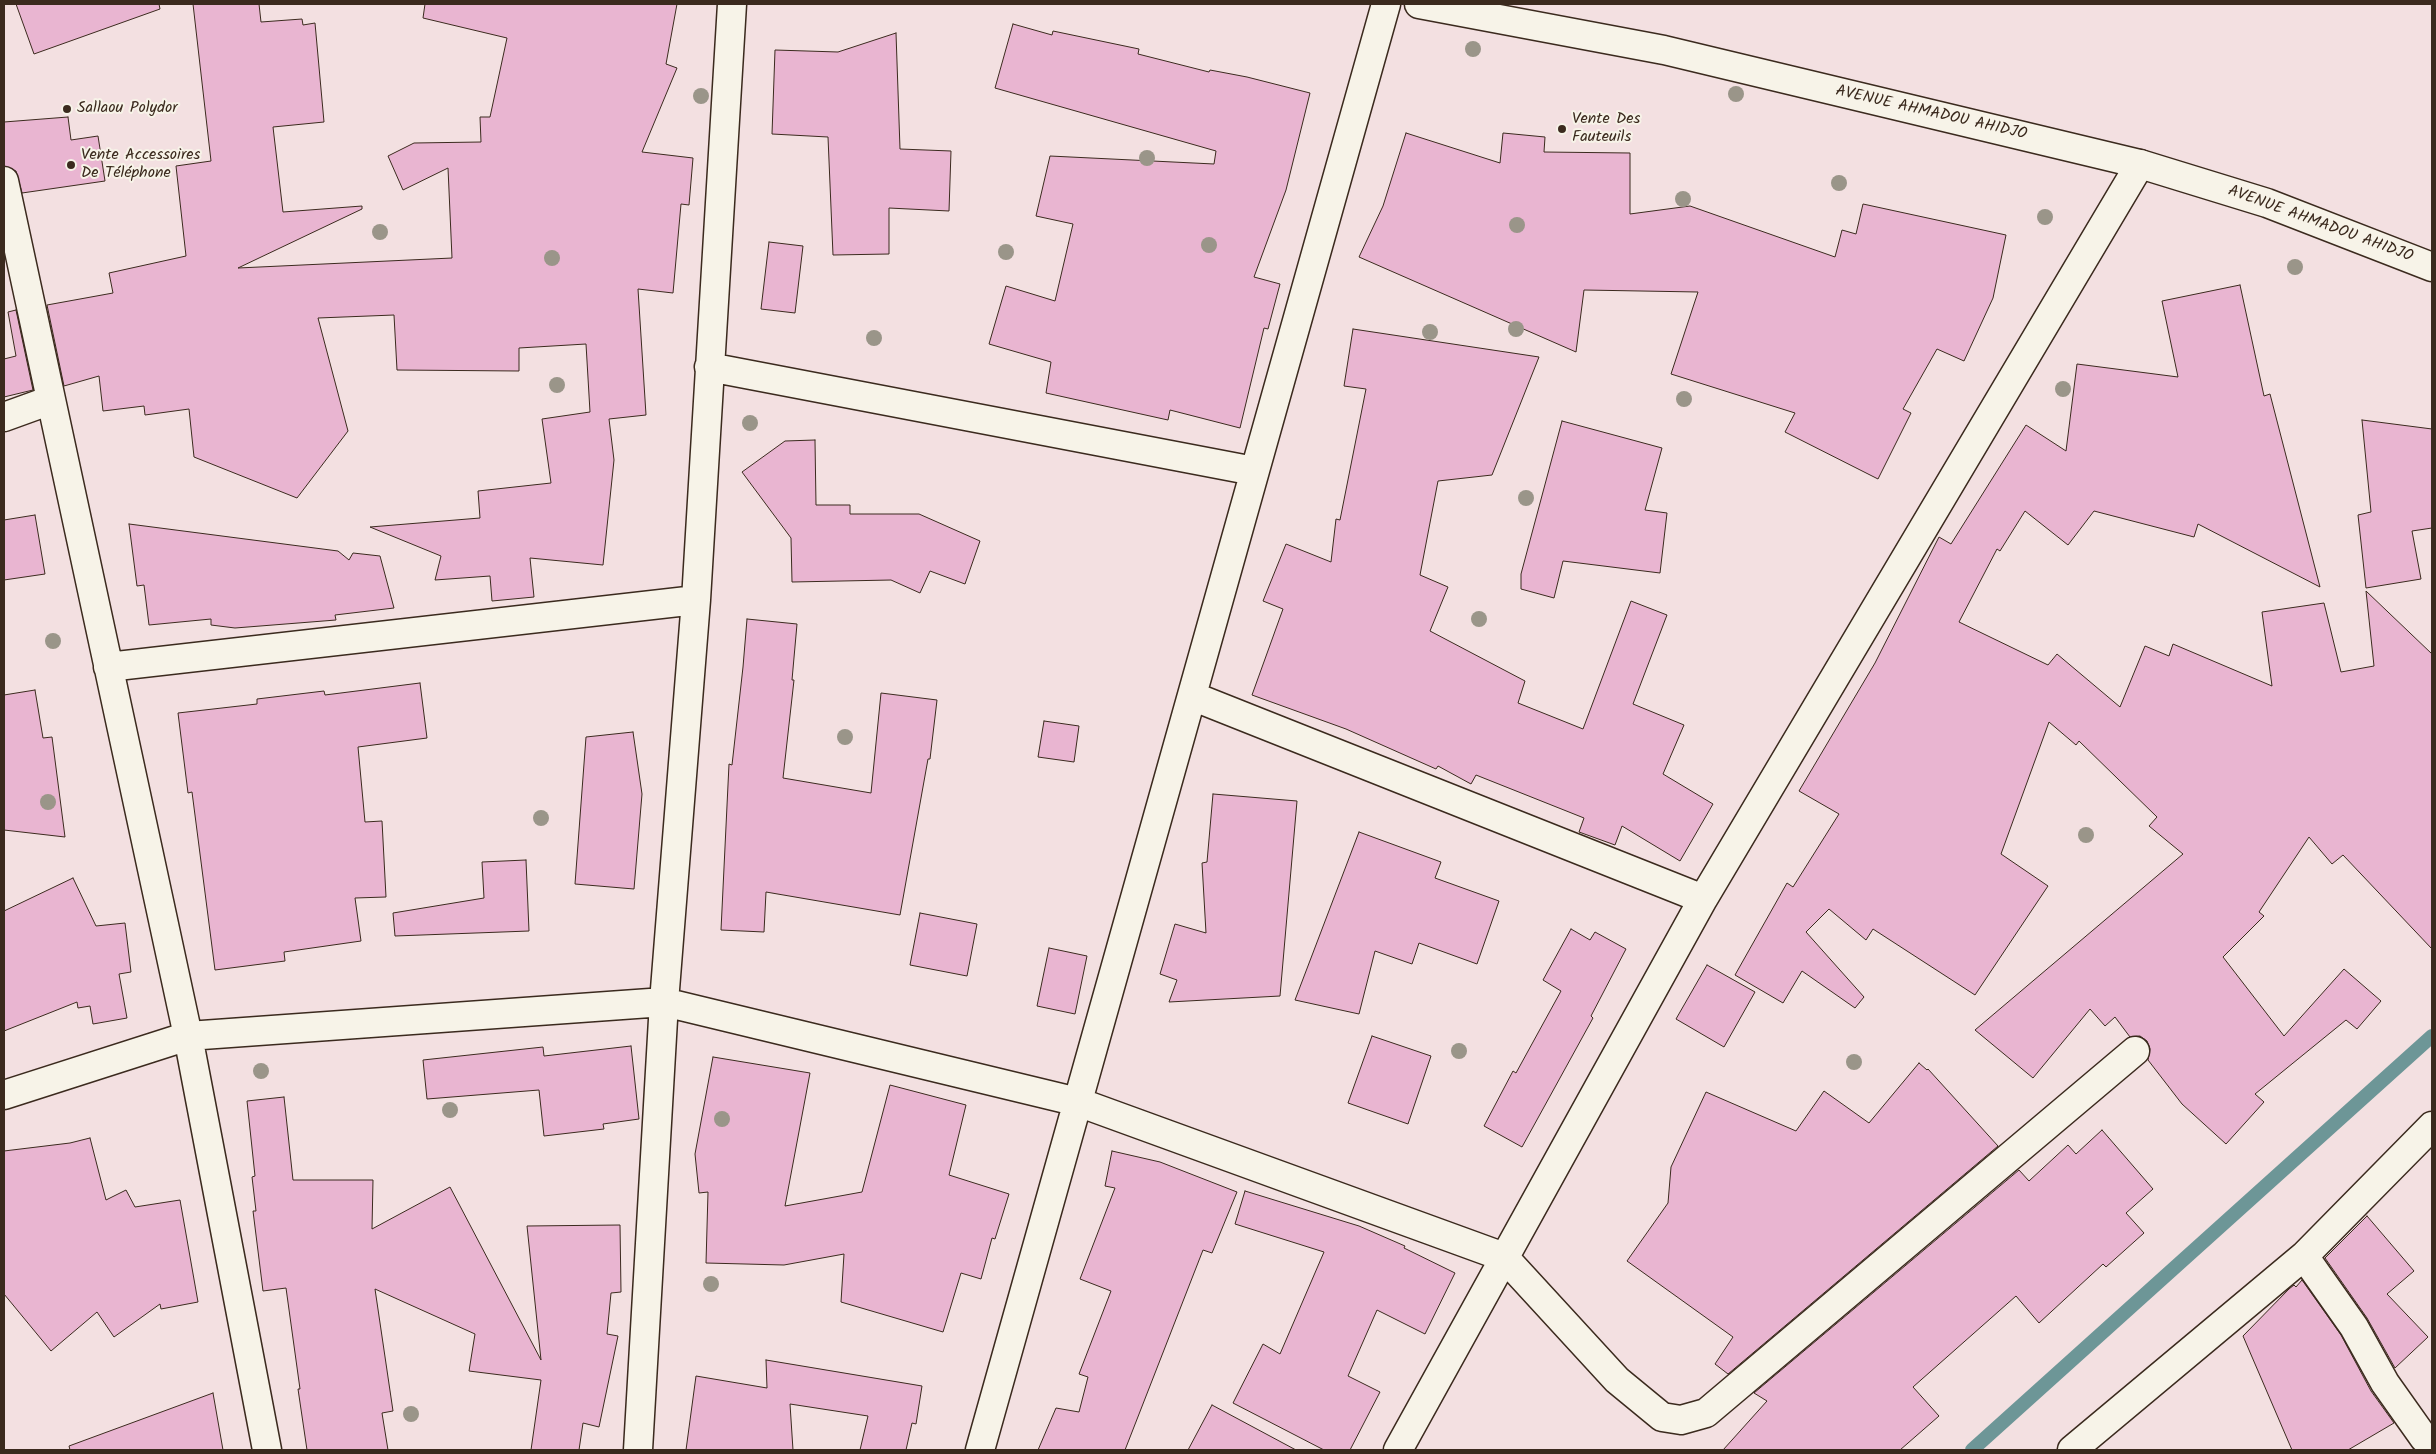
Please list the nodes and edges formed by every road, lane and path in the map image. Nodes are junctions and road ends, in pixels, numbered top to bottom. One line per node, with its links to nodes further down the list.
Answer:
1 (732, 4): 7 (street)
2 (1386, 4): 10 (street)
3 (1419, 4): 4 (street, AVENUE AHMADOU AHIDJO)
4 (2140, 164): 6 (street, AVENUE AHMADOU AHIDJO); 14 (street)
5 (4, 180): 8 (street)
6 (2432, 267)
7 (709, 367): 10 (street); 11 (street)
8 (51, 400): 9 (street); 12 (street)
9 (4, 417)
10 (1254, 471): 13 (street)
11 (696, 600): 12 (street); 15 (street)
12 (108, 667): 16 (street)
13 (1192, 696): 14 (street); 19 (street)
14 (1703, 899): 22 (street)
15 (664, 1002): 16 (street); 19 (street); 25 (street)
16 (188, 1036): 18 (street); 24 (street)
17 (2135, 1051): 22 (street)
18 (4, 1095)
19 (1078, 1102): 22 (street); 26 (street)
20 (2432, 1126): 21 (street)
21 (2304, 1256): 23 (street); 28 (street)
22 (1504, 1257): 27 (street)
23 (2432, 1445)
24 (267, 1450)
25 (638, 1450)
26 (980, 1450)
27 (1398, 1450)
28 (2072, 1450)

